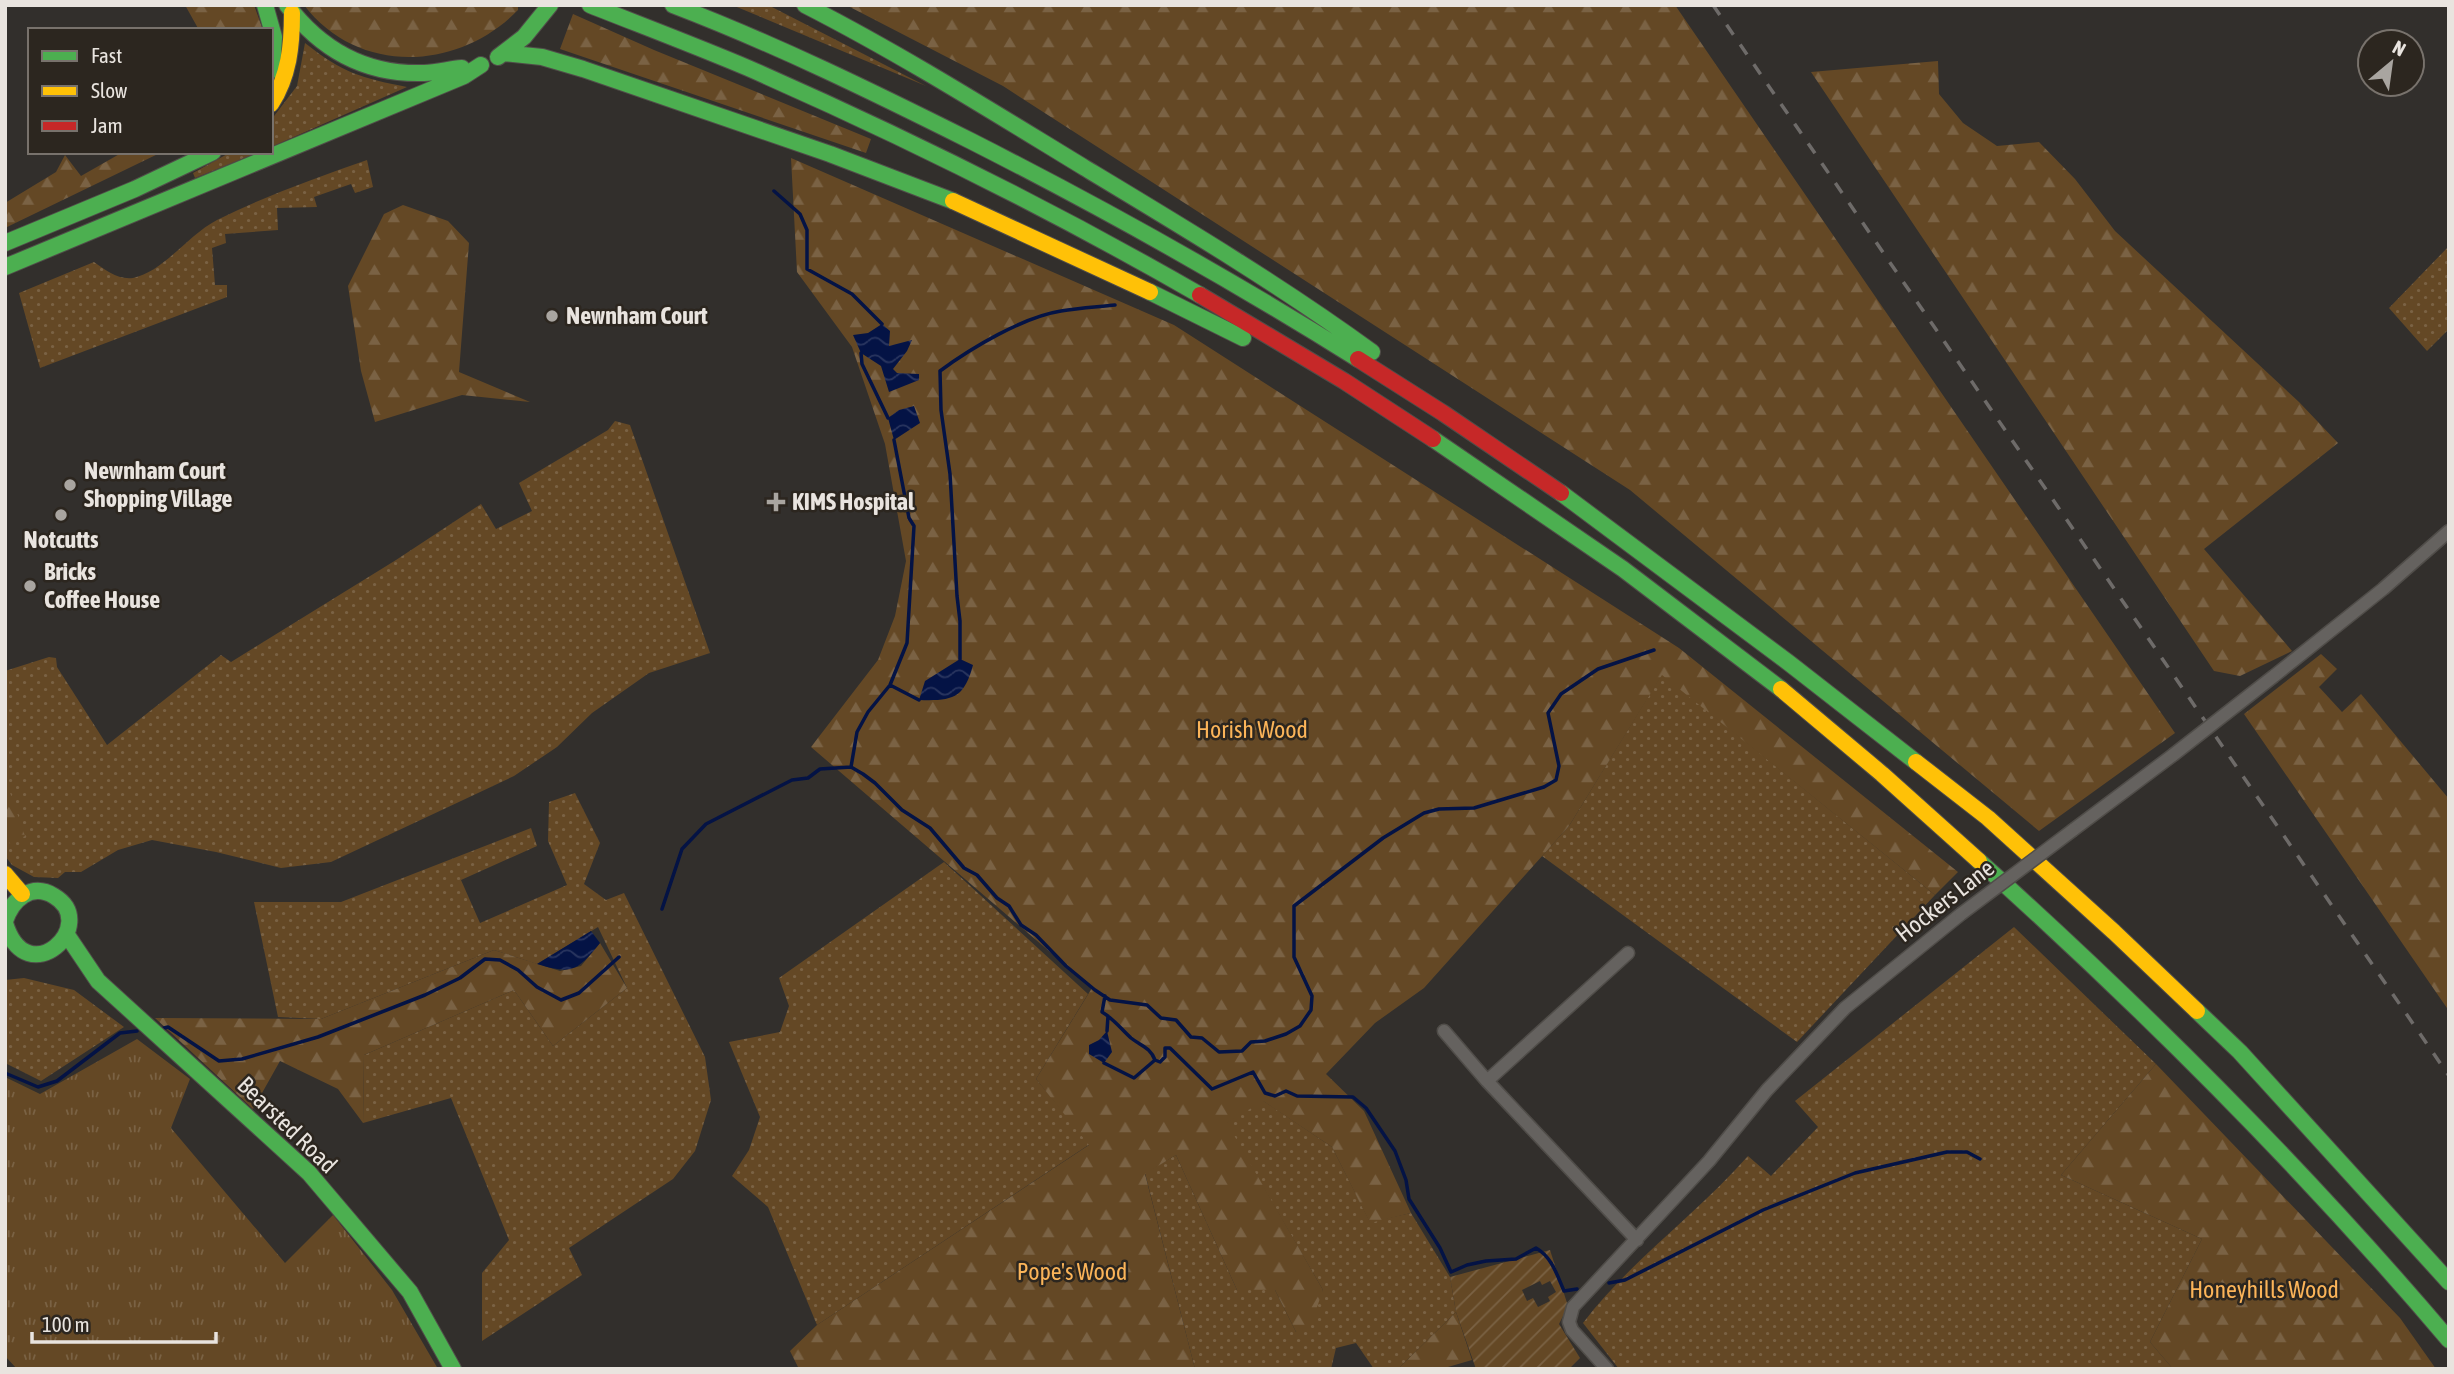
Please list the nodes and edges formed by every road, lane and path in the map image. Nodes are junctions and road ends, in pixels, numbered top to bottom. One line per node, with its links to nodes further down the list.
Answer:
1 (265, 5): 8 (main road)
2 (590, 5): 18 (main road)
3 (673, 5): 19 (main road)
4 (805, 5): 19 (main road)
5 (549, 7): 9 (main road)
6 (290, 9): 10 (main road); 12 (main road)
7 (273, 28): 11 (main road)
8 (273, 28)
9 (503, 53): 10 (main road); 18 (main road)
10 (481, 65): 17 (main road)
11 (273, 67)
12 (273, 101)
13 (184, 154): 15 (main road)
14 (209, 154): 15 (main road)
15 (135, 189): 16 (main road)
16 (5, 243)
17 (5, 267)
18 (1325, 371): 30 (main road)
19 (1443, 412): 29 (main road)
20 (2449, 531): 28 (street, Hockers Lane, bridge)
21 (5, 874): 22 (main road)
22 (22, 894): 23 (main road); 24 (main road)
23 (6, 931): 24 (main road)
24 (67, 935): 31 (main road, Bearsted Road)
25 (1628, 953): 27 (street)
26 (1444, 1031): 27 (street)
27 (1487, 1081): 28 (street)
28 (1637, 1240): 32 (street, Hockers Lane)
29 (2449, 1282)
30 (2449, 1340)
31 (453, 1369)
32 (1607, 1369)

